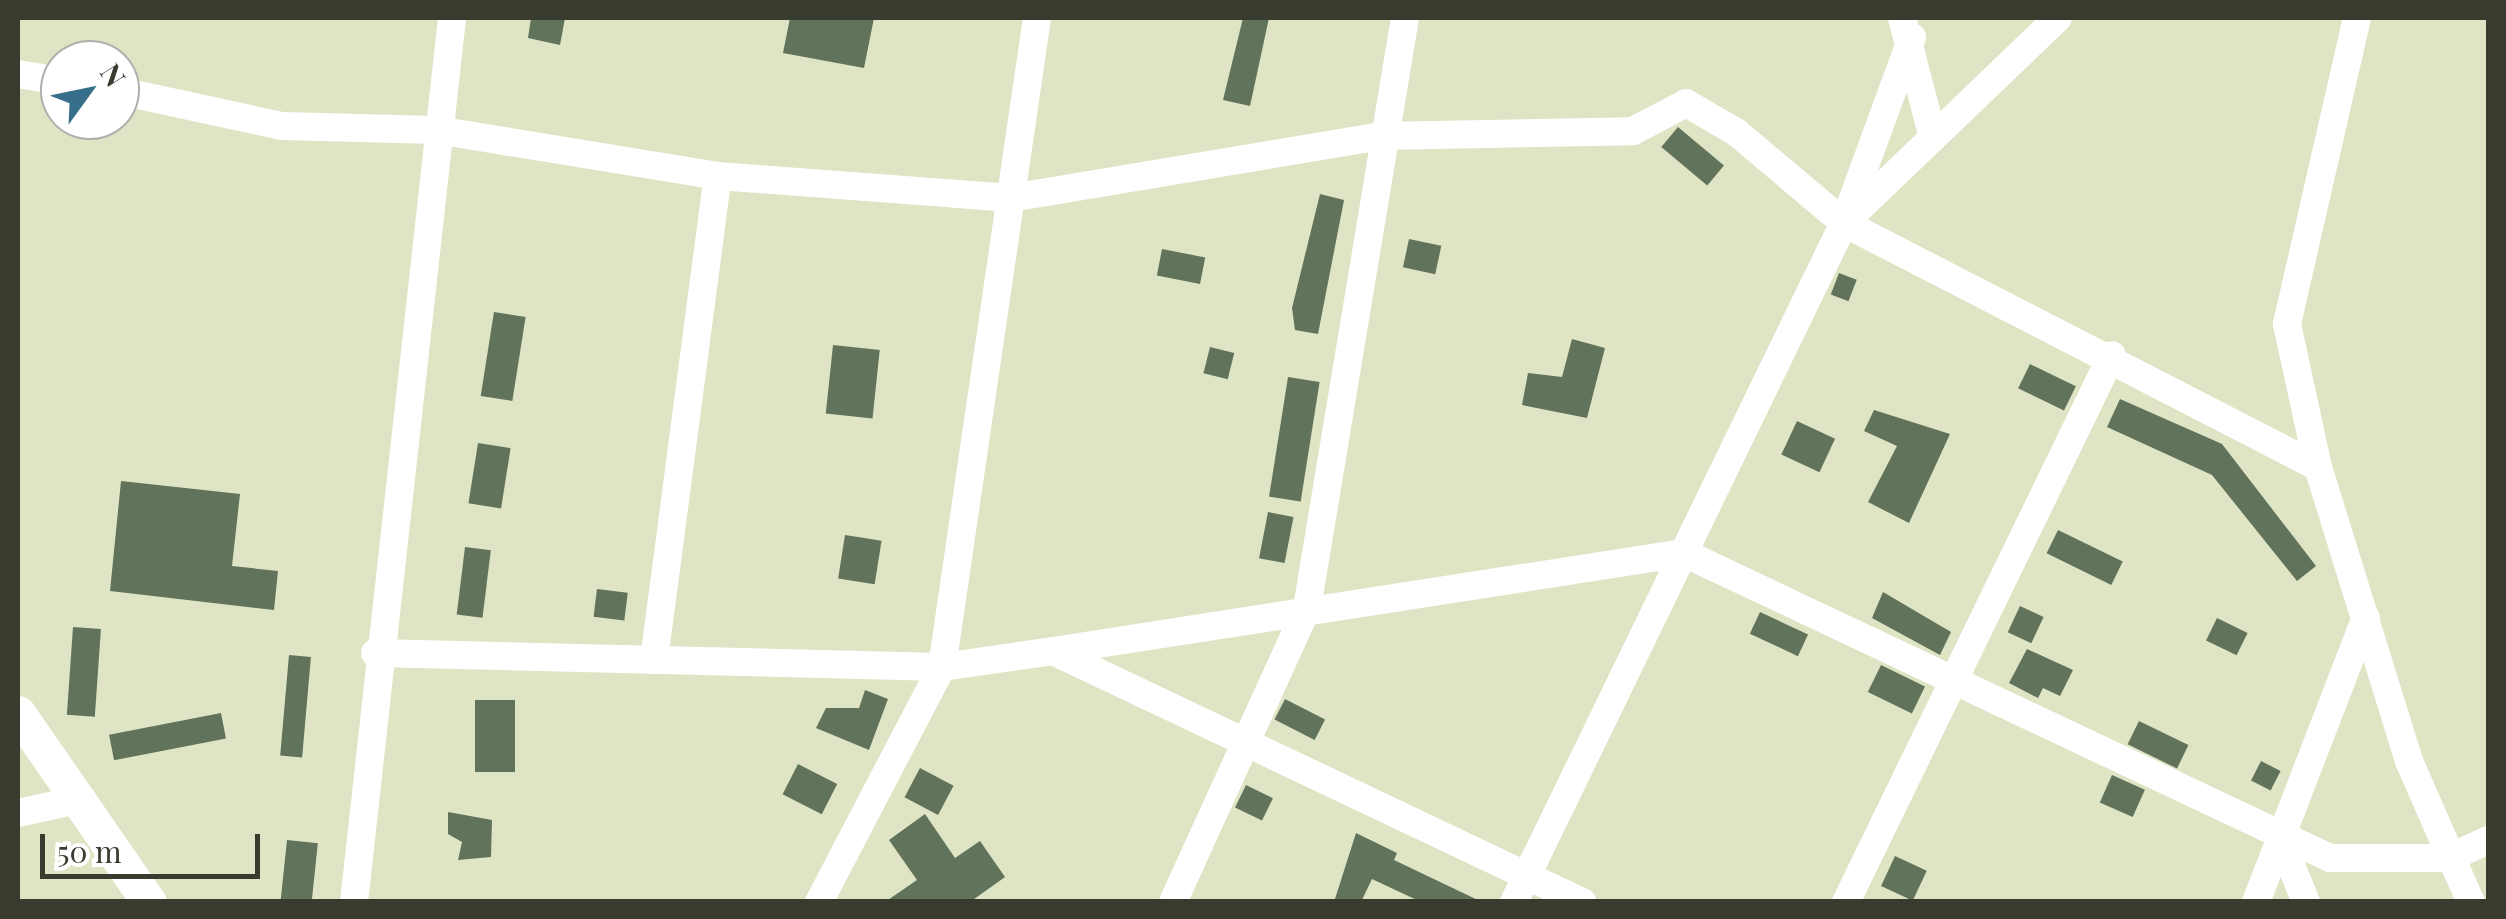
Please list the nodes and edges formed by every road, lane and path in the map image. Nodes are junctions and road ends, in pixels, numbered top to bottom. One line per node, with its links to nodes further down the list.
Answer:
1 (452, 18): 8 (street)
2 (1036, 18): 12 (street)
3 (1405, 18): 10 (street)
4 (2058, 18): 9 (street)
5 (2357, 18): 15 (street)
6 (1907, 27): 9 (street); 13 (street)
7 (140, 95): 8 (street)
8 (437, 130): 11 (street); 20 (street)
9 (1932, 134): 13 (street)
10 (1380, 136): 12 (street); 13 (street); 17 (street)
11 (718, 176): 12 (street); 21 (street)
12 (1011, 198): 22 (street)
13 (1844, 223): 14 (street); 16 (street)
14 (2112, 355): 15 (street); 23 (street)
15 (2318, 467): 18 (street)
16 (1684, 554): 17 (street); 23 (street); 31 (street)
17 (1308, 608): 19 (street); 25 (street)
18 (2366, 616): 28 (street); 30 (street)
19 (1053, 651): 22 (street); 25 (street)
20 (374, 653): 21 (street); 33 (street)
21 (654, 660): 22 (street)
22 (942, 667): 34 (street)
23 (1956, 685): 28 (street); 38 (street)
24 (18, 714): 26 (main road)
25 (1252, 744): 31 (street); 35 (street)
26 (82, 799): 27 (street); 32 (main road)
27 (18, 813)
28 (2280, 838): 30 (street); 39 (street); 40 (street)
29 (2488, 840): 30 (street)
30 (2449, 858): 41 (street)
31 (1527, 876): 36 (street); 37 (street)
32 (149, 902)
33 (354, 902)
34 (820, 902)
35 (1173, 902)
36 (1514, 902)
37 (1582, 902)
38 (1846, 902)
39 (2256, 902)
40 (2306, 902)
41 (2471, 902)

